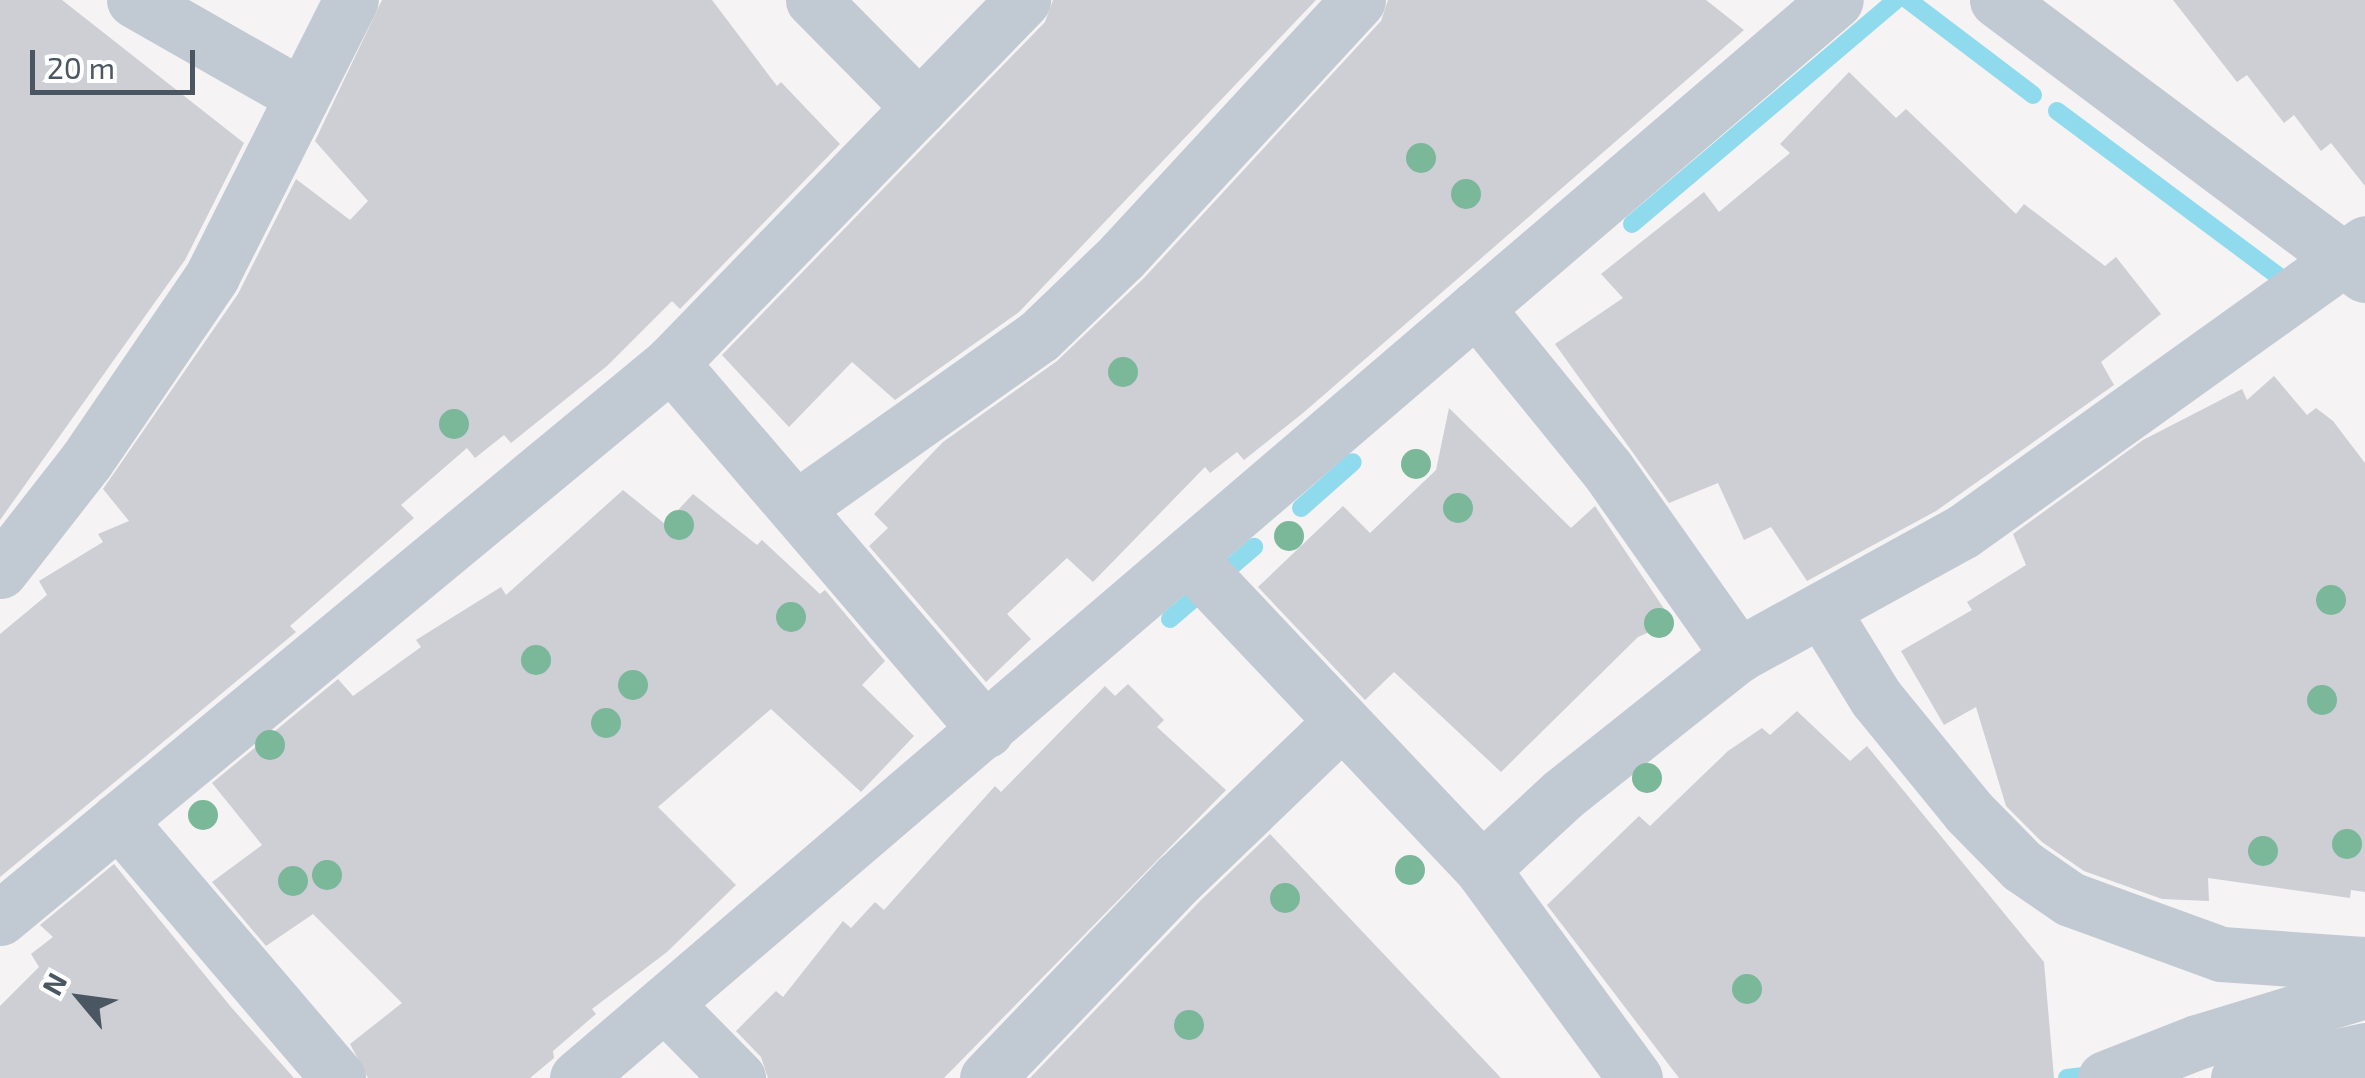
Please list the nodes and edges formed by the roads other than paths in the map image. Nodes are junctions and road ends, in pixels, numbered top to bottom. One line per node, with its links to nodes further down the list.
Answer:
1 (134, 0): 8 (street)
2 (352, 0): 8 (street)
3 (814, 0): 9 (street)
4 (1023, 0): 9 (street)
5 (1358, 0): 13 (street)
6 (1836, 0): 11 (street)
7 (1997, 0): 10 (street)
8 (302, 96): 15 (street)
9 (919, 107): 12 (street)
10 (2358, 260): 16 (street)
11 (1476, 308): 14 (street); 17 (street)
12 (671, 363): 13 (street); 20 (street)
13 (796, 508): 19 (street)
14 (1188, 558): 18 (street); 19 (street)
15 (0, 571)
16 (1823, 612): 17 (street); 23 (street)
17 (1738, 655): 21 (street)
18 (1342, 721): 21 (street); 30 (street)
19 (986, 730): 25 (street)
20 (118, 820): 22 (street); 27 (street)
21 (1482, 869): 31 (street)
22 (0, 918)
23 (2365, 964)
24 (2365, 991): 32 (street)
25 (666, 1005): 28 (street); 29 (street)
26 (2365, 1050): 33 (street)
27 (338, 1078)
28 (577, 1078)
29 (738, 1078)
30 (987, 1078)
31 (1635, 1078)
32 (2105, 1078)
33 (2238, 1078)

